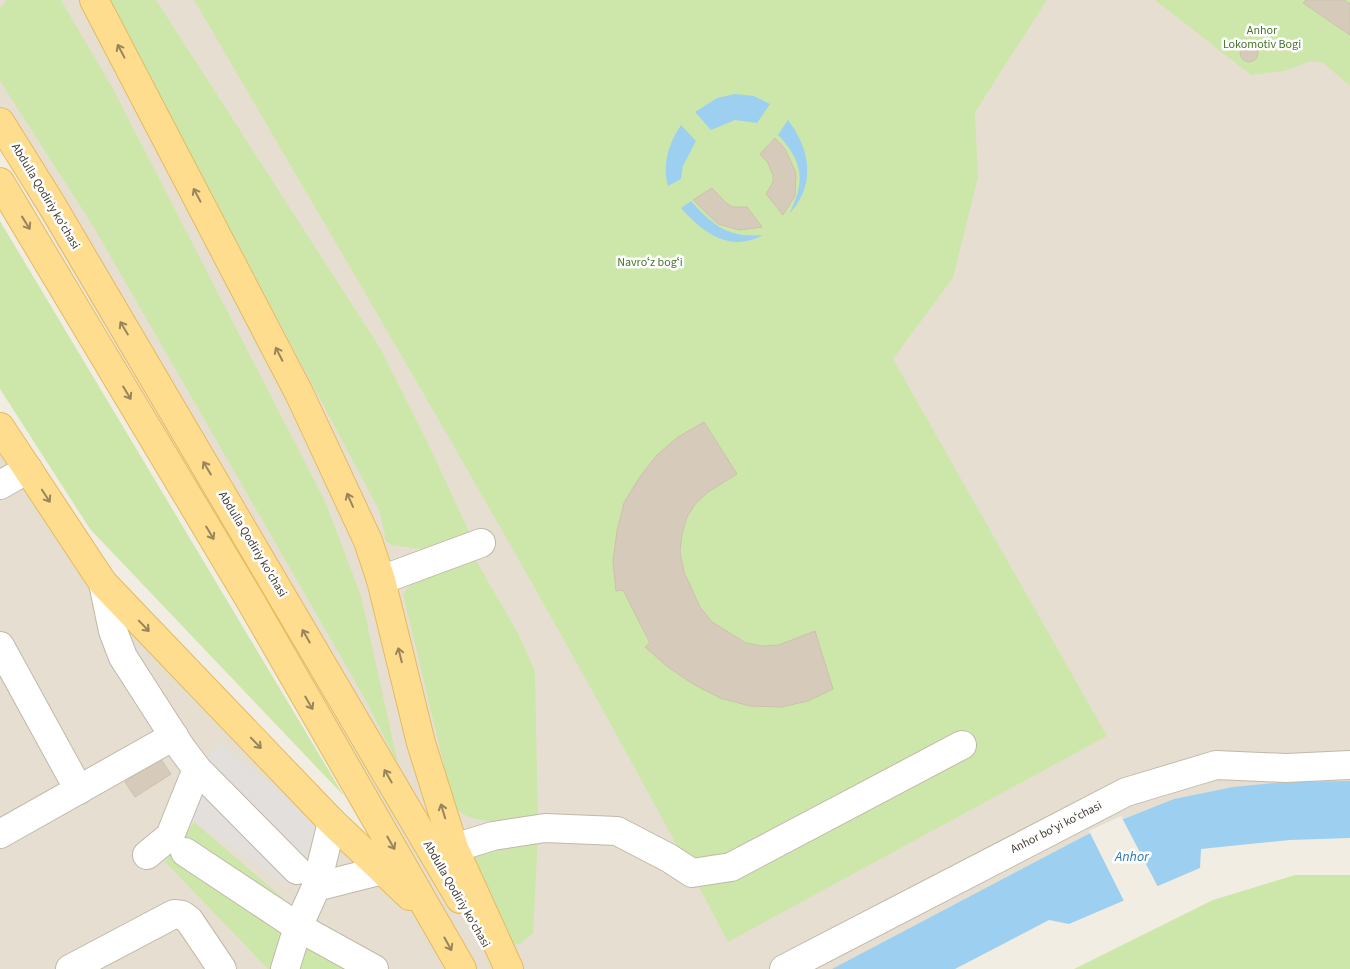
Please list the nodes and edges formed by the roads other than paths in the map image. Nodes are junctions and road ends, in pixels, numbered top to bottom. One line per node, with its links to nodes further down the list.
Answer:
1 (94, 0): 8 (main road, one-way to 1)
2 (0, 122): 30 (main road, Abdulla Qodiriy ko'chasi, one-way to 2)
3 (0, 182): 23 (main road, one-way to 23)
4 (0, 427): 5 (main road)
5 (28, 469): 6 (street); 9 (main road, one-way to 9)
6 (0, 485)
7 (481, 543): 8 (street)
8 (381, 580): 18 (main road, one-way to 8)
9 (103, 583): 11 (street); 16 (main road, one-way to 16)
10 (0, 646): 15 (street)
11 (174, 736): 14 (street); 15 (street)
12 (962, 745): 18 (street)
13 (1350, 765): 32 (street, Anhor boʻyi koʻchasi)
14 (198, 769): 20 (street); 22 (street)
15 (79, 790): 17 (street)
16 (332, 822): 21 (main road); 22 (street)
17 (0, 834)
18 (454, 848): 31 (main road)
19 (184, 852): 24 (street)
20 (147, 855)
21 (383, 870): 22 (street); 23 (main road)
22 (306, 878): 24 (street)
23 (434, 919): 29 (main road, one-way to 29)
24 (298, 927): 27 (street); 28 (street)
25 (70, 969): 26 (street)
26 (222, 969)
27 (285, 969)
28 (374, 969)
29 (462, 969)
30 (502, 969)
31 (509, 969)
32 (784, 969)

